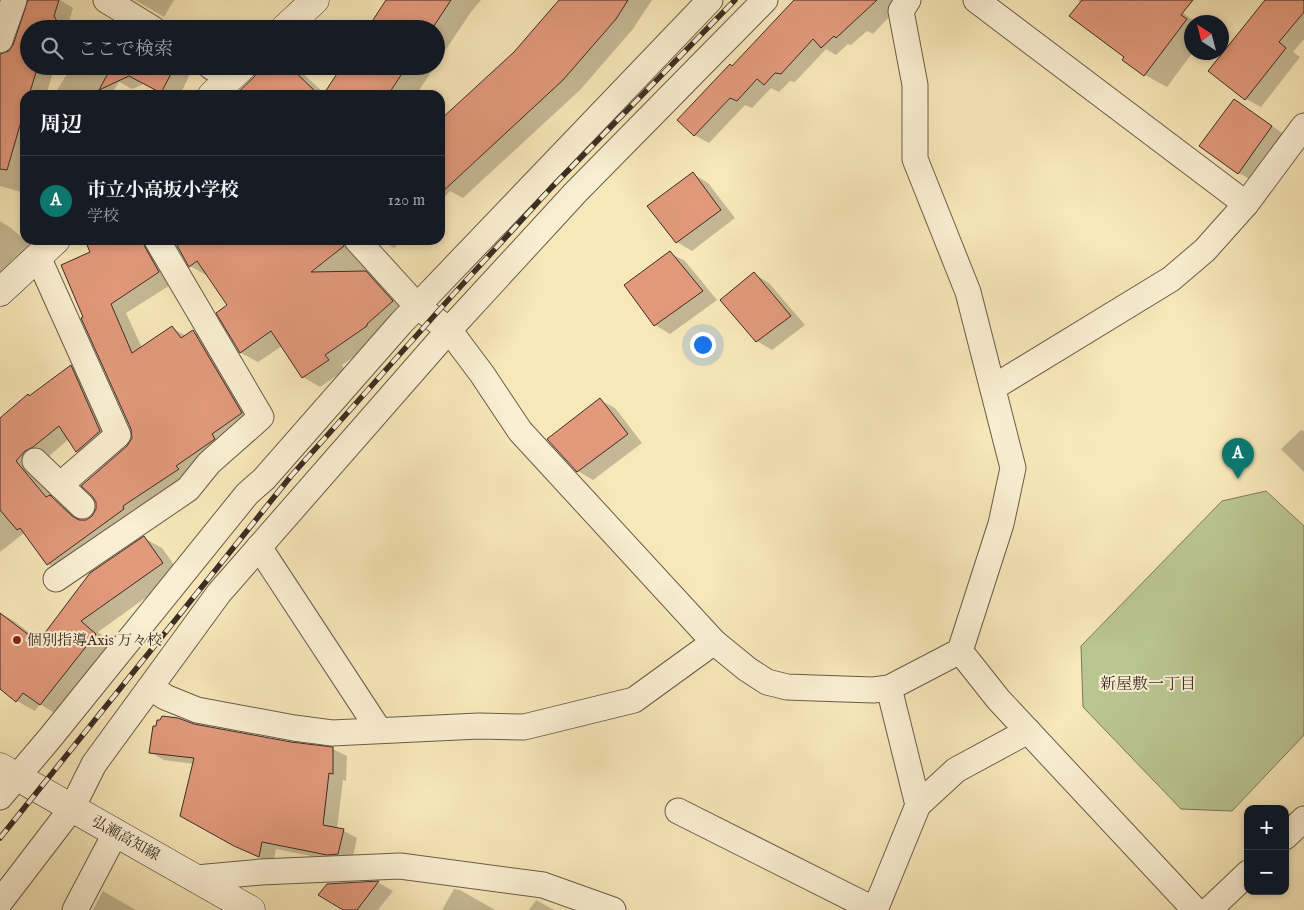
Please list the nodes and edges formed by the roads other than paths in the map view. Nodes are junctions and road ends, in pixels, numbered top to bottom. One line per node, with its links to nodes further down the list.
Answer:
1 (14, 0): 10 (street)
2 (106, 0): 8 (street)
3 (315, 0): 9 (main road)
4 (710, 0): 17 (street)
5 (765, 0): 18 (street)
6 (908, 0): 19 (street)
7 (976, 0): 12 (street)
8 (138, 20)
9 (294, 20)
10 (0, 40)
11 (1304, 126): 12 (street)
12 (1246, 204): 19 (street)
13 (160, 245): 24 (street)
14 (362, 245): 17 (street)
15 (47, 248): 16 (main road); 21 (street)
16 (0, 292)
17 (417, 306): 18 (street); 31 (street)
18 (449, 330): 23 (street); 25 (street)
19 (994, 387): 26 (street)
20 (35, 462): 21 (street)
21 (60, 485): 22 (street)
22 (82, 506)
23 (258, 547): 27 (street); 29 (street)
24 (56, 579)
25 (714, 642): 28 (street); 29 (street)
26 (960, 651): 28 (street); 30 (street)
27 (151, 687): 29 (street); 33 (street)
28 (889, 688): 32 (street)
29 (380, 730)
30 (1028, 731): 32 (street); 45 (street)
31 (6, 780): 33 (main road, 弘瀬高知線)
32 (918, 805): 44 (street)
33 (72, 808): 36 (main road, 弘瀬高知線); 40 (street)
34 (678, 811): 44 (street)
35 (1304, 819): 37 (street)
36 (116, 832): 39 (main road, 弘瀬高知線); 41 (street)
37 (1289, 833)
38 (1244, 877): 46 (street)
39 (196, 878): 42 (main road, 弘瀬高知線); 43 (street)
40 (0, 902)
41 (75, 910)
42 (252, 910)
43 (613, 910)
44 (875, 910)
45 (1195, 910)
46 (1209, 910)

